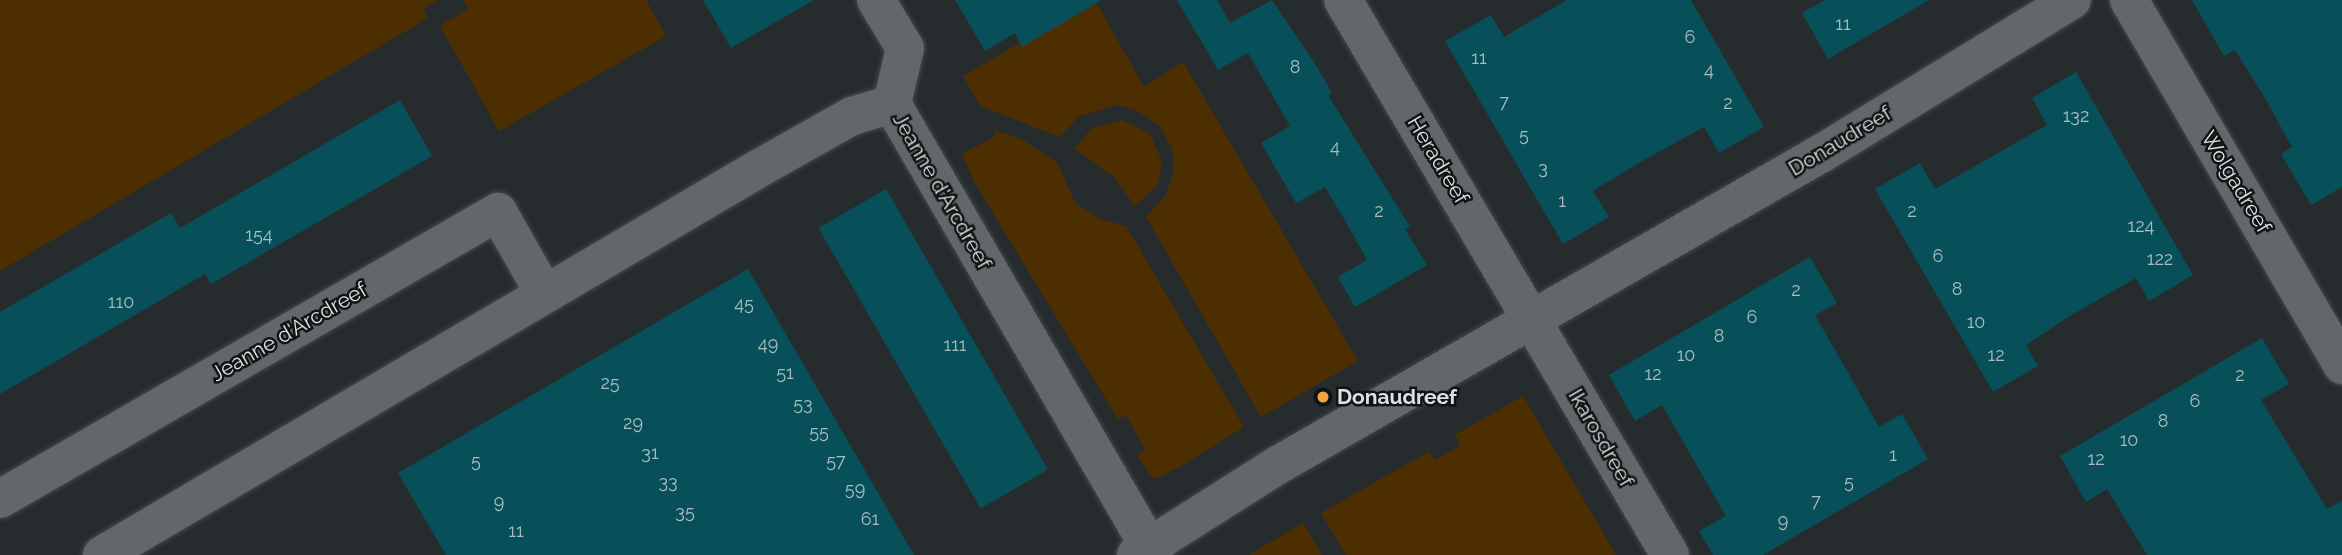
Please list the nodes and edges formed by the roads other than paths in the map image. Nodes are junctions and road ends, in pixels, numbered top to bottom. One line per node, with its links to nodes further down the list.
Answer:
1 (876, 0): 5 (street)
2 (1343, 0): 7 (street, Heradreef)
3 (2072, 0): 7 (street, Donaudreef)
4 (2129, 0): 8 (street, Wolgadreef)
5 (892, 104): 6 (street, Jeanne d'Arcdreef); 10 (street, Jeanne d'Arcdreef)
6 (544, 293): 9 (street, Jeanne d'Arcdreef); 11 (street, Jeanne d'Arcdreef)
7 (1533, 320): 10 (street, Donaudreef); 12 (street, Ikarosdreef)
8 (2342, 365)
9 (0, 499)
10 (1146, 552)
11 (102, 555)
12 (1670, 555)

